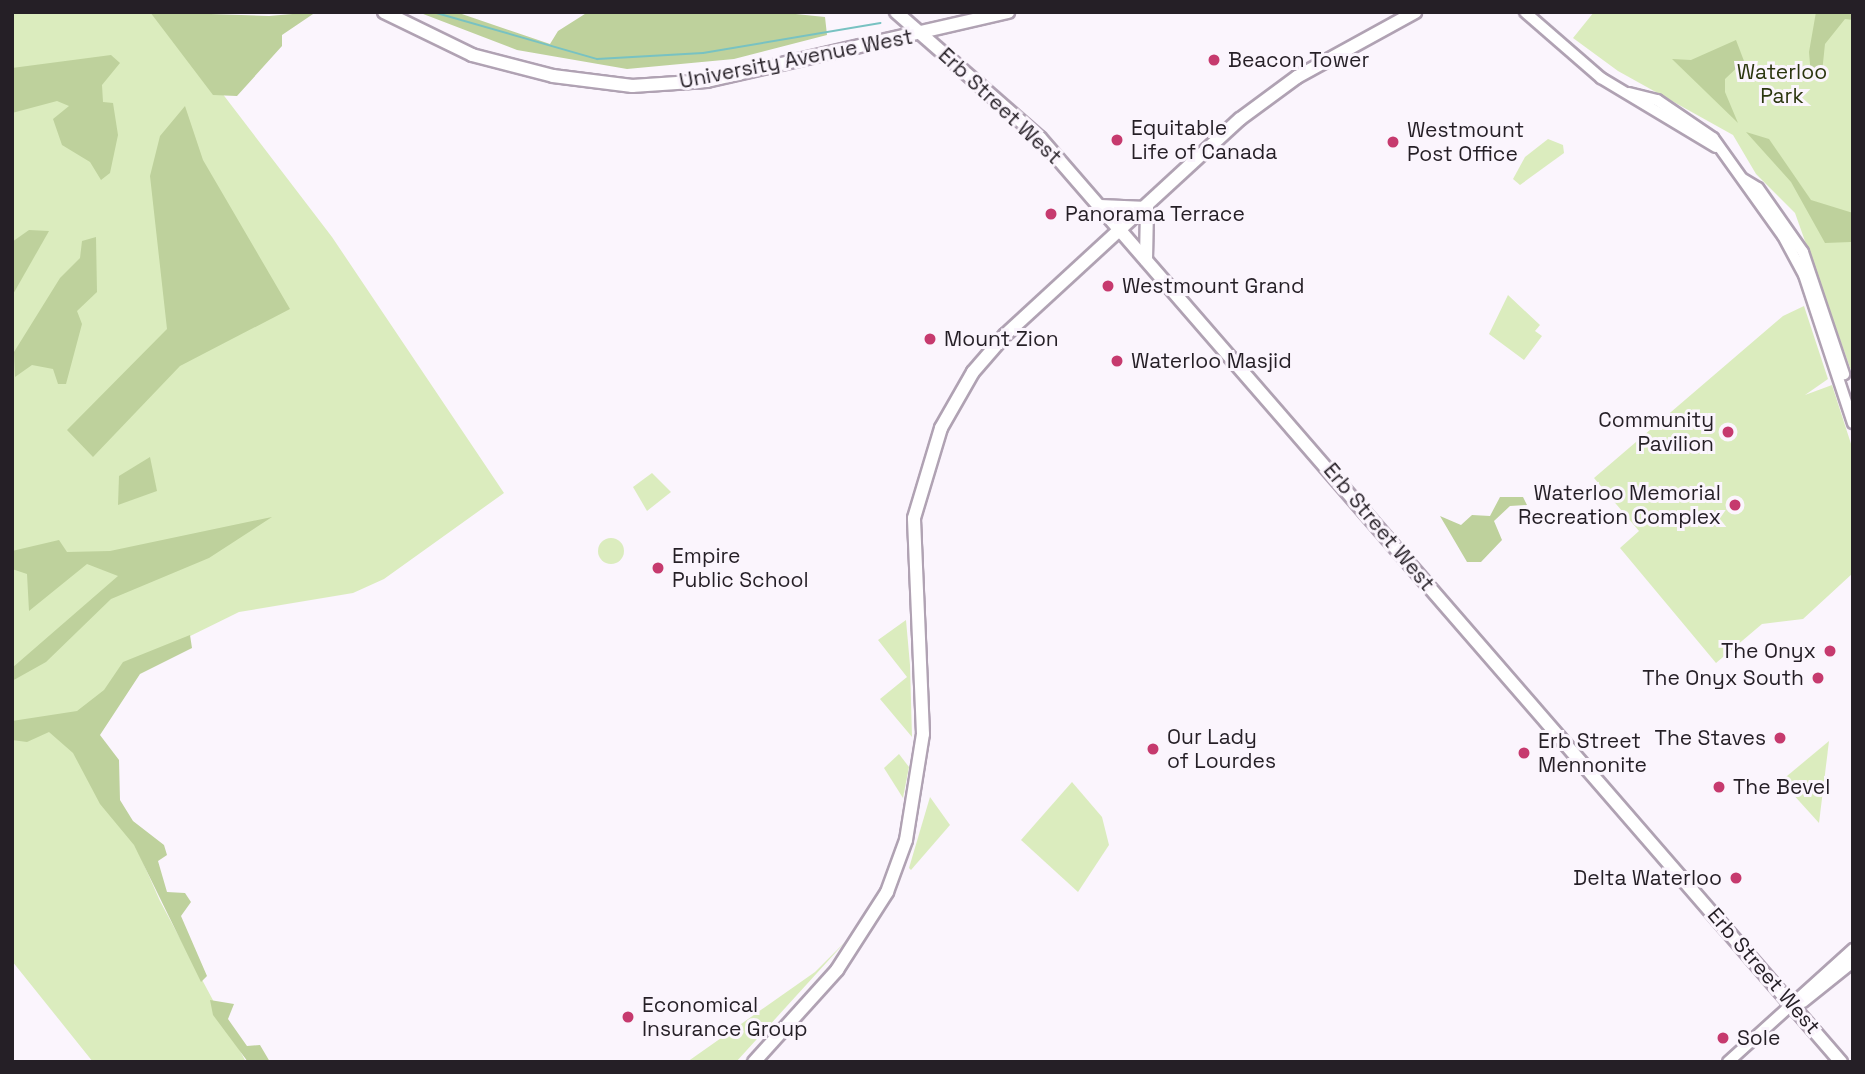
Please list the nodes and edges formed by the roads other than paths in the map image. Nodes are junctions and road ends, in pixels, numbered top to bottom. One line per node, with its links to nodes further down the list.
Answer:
1 (384, 12): 6 (main road, University Avenue West)
2 (896, 12): 6 (main road, Erb Street West)
3 (1008, 12): 6 (main road, University Avenue West)
4 (1415, 12): 9 (main road)
5 (1525, 12): 7 (street)
6 (922, 35): 8 (main road, Erb Street West)
7 (1743, 179): 12 (street); 13 (street)
8 (1100, 206): 9 (main road); 10 (main road, Erb Street West)
9 (1147, 208): 10 (main road); 11 (main road)
10 (1122, 231): 11 (main road, Erb Street West); 17 (main road)
11 (1146, 260): 16 (main road, Erb Street West)
12 (1853, 403)
13 (1853, 424)
14 (1853, 949): 16 (street)
15 (1853, 962): 16 (street)
16 (1794, 1006): 18 (street); 19 (main road, Erb Street West)
17 (754, 1062)
18 (1728, 1062)
19 (1841, 1062)

